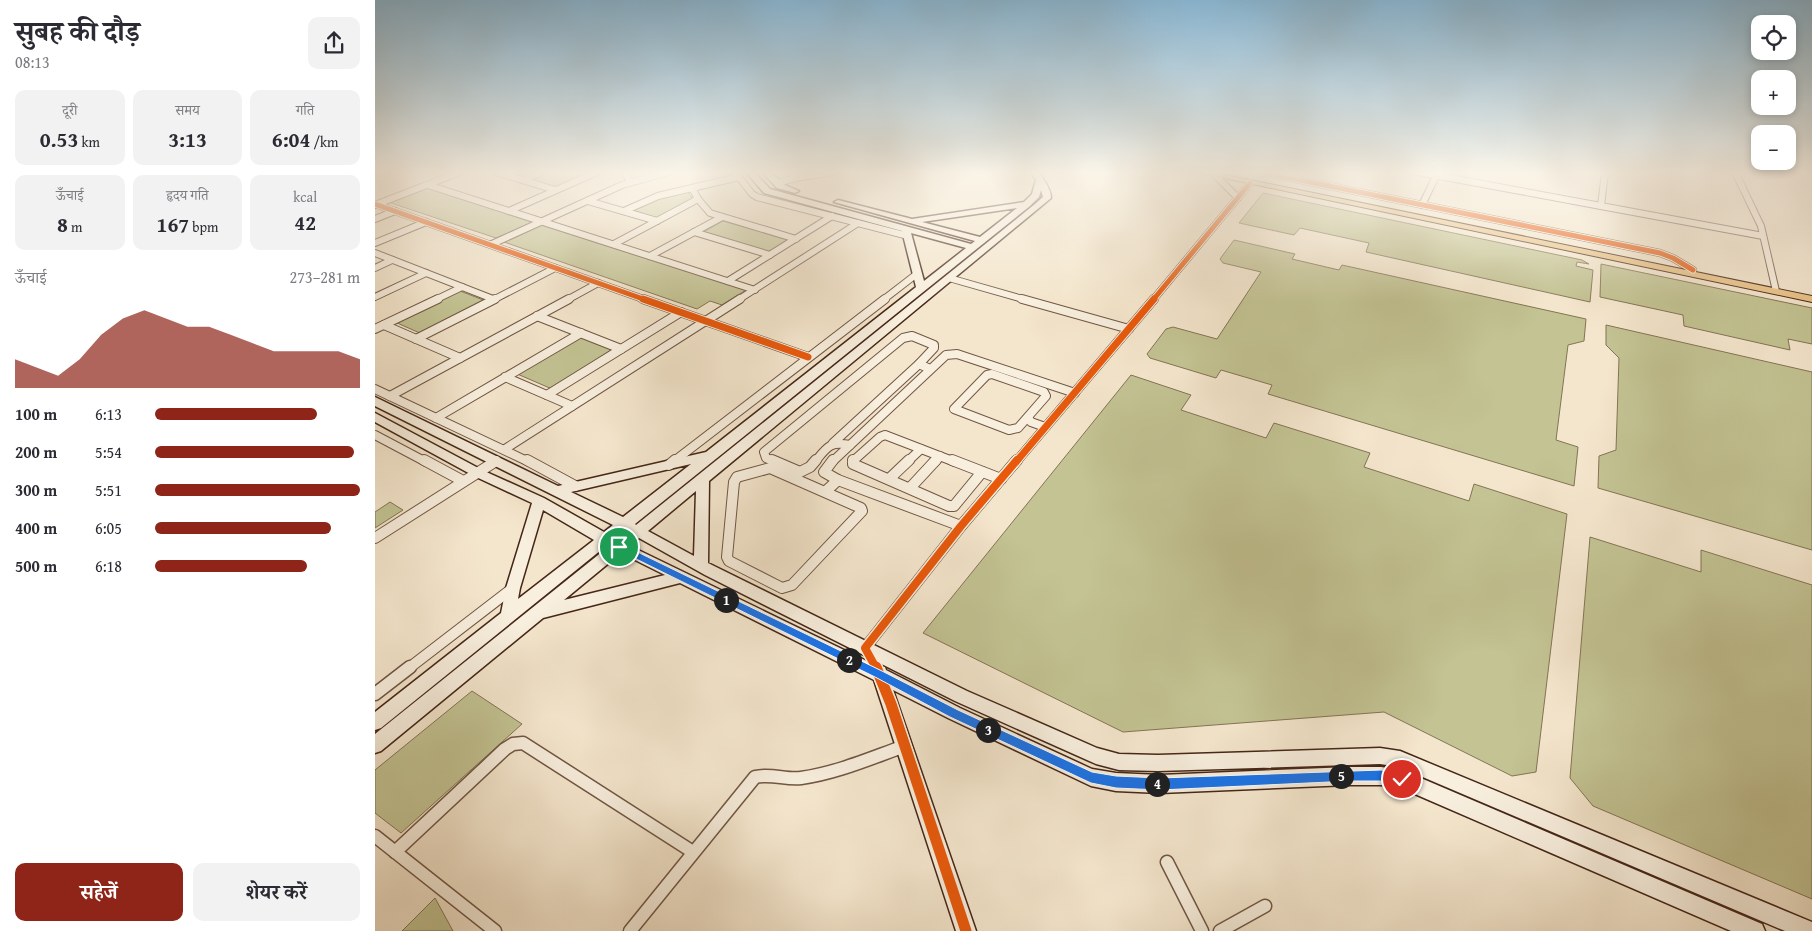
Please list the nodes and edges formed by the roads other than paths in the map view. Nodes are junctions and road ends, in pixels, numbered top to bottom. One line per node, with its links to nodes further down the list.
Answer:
1 (408, 215): 21 (street)
2 (522, 215): 22 (street)
3 (556, 215): 22 (street)
4 (639, 215): 20 (street)
5 (668, 215): 20 (street)
6 (717, 215): 19 (street)
7 (858, 215): 24 (main road)
8 (868, 215): 24 (main road)
9 (973, 215): 24 (main road)
10 (1013, 215): 31 (main road)
11 (1026, 215): 41 (main road)
12 (1223, 215): 57 (street)
13 (1418, 215): 46 (main road)
14 (1422, 215): 38 (main road)
15 (1474, 215): 38 (street)
16 (1652, 215): 26 (street)
17 (1756, 215): 26 (street)
18 (832, 216): 23 (street); 27 (street)
19 (722, 217): 25 (street); 27 (street)
20 (657, 221): 30 (street)
21 (426, 222): 28 (street); 29 (street)
22 (542, 222): 29 (street); 30 (street)
23 (858, 223): 24 (street); 47 (street)
24 (908, 229): 31 (main road); 40 (main road)
25 (694, 232): 33 (street); 34 (street)
26 (1763, 236): 46 (street)
27 (796, 239): 33 (street)
28 (375, 243)
29 (492, 244): 37 (street)
30 (614, 244): 34 (street)
31 (977, 244): 45 (main road)
32 (375, 254): 35 (street)
33 (770, 255): 42 (street)
34 (650, 256): 42 (street)
35 (392, 260): 36 (street); 39 (street)
36 (375, 268)
37 (555, 268): 43 (street); 50 (street)
38 (1693, 270): 46 (main road)
39 (426, 273): 44 (street); 49 (street)
40 (918, 273): 45 (main road); 61 (street)
41 (949, 278): 57 (street); 87 (main road)
42 (728, 281): 47 (street)
43 (598, 283): 52 (street); 53 (street)
44 (462, 287): 50 (street); 55 (street)
45 (921, 288): 81 (main road)
46 (1775, 289): 48 (main road); 51 (main road)
47 (755, 290): 54 (street)
48 (1812, 294)
49 (375, 297)
50 (493, 299): 59 (street)
51 (1812, 299)
52 (681, 312): 54 (street); 60 (street)
53 (537, 316): 58 (street); 62 (street)
54 (706, 321): 61 (street); 71 (street)
55 (384, 325): 56 (street); 59 (street)
56 (375, 329)
57 (1129, 329): 67 (street)
58 (581, 333): 60 (street); 65 (street)
59 (416, 339): 62 (street)
60 (621, 349): 68 (street)
61 (808, 357): 84 (street)
62 (460, 358): 69 (street)
63 (919, 364): 64 (street); 77 (street); 77 (street)
64 (930, 369): 67 (street); 78 (street)
65 (505, 377): 68 (street); 73 (street)
66 (375, 389): 69 (street)
67 (1075, 393): 75 (street)
68 (547, 395): 71 (street)
69 (391, 396): 73 (street)
70 (375, 401): 83 (main road)
71 (572, 406): 79 (street)
72 (375, 417): 86 (main road)
73 (435, 418): 79 (street)
74 (1028, 418): 74 (street); 75 (street)
75 (1045, 427): 89 (street)
76 (375, 435): 91 (street)
77 (833, 442): 78 (street)
78 (849, 445): 90 (street)
79 (505, 449): 92 (street)
80 (921, 449): 82 (street); 88 (street); 88 (street)
81 (710, 455): 84 (main road); 97 (main road)
82 (940, 456): 85 (street); 93 (street)
83 (496, 462): 86 (street); 94 (main road)
84 (668, 465): 92 (main road)
85 (982, 472): 89 (street); 93 (street)
86 (478, 473): 91 (street); 96 (main road)
87 (703, 478): 99 (main road); 103 (main road)
88 (889, 479): 93 (street)
89 (1001, 479): 98 (street)
90 (838, 480): 95 (street); 98 (street)
91 (463, 481): 100 (street)
92 (575, 486): 94 (main road)
93 (910, 488)
94 (556, 490): 97 (main road)
95 (826, 491): 95 (street)
96 (539, 501): 101 (main road); 105 (main road)
97 (624, 524): 99 (main road); 101 (main road)
98 (961, 526): 108 (street)
99 (638, 531): 102 (main road); 103 (main road)
100 (375, 538)
101 (604, 539): 102 (main road); 107 (main road)
102 (619, 547): 104 (main road); 106 (main road)
103 (701, 566): 108 (main road)
104 (681, 577): 106 (main road); 109 (main road)
105 (513, 588): 107 (main road); 110 (street)
106 (537, 613): 112 (main road)
107 (507, 616): 111 (main road)
108 (865, 648): 109 (main road); 125 (main road)
109 (880, 675): 113 (main road); 124 (main road)
110 (375, 694)
111 (375, 722)
112 (375, 745)
113 (905, 746): 116 (street); 121 (main road)
114 (375, 836): 115 (street)
115 (395, 852): 116 (street); 119 (street)
116 (693, 852): 120 (street)
117 (1167, 862): 122 (street)
118 (1265, 906): 123 (street)
119 (491, 930)
120 (630, 931)
121 (966, 931)
122 (1202, 931)
123 (1220, 931)
124 (1755, 931)
125 (1809, 931)

